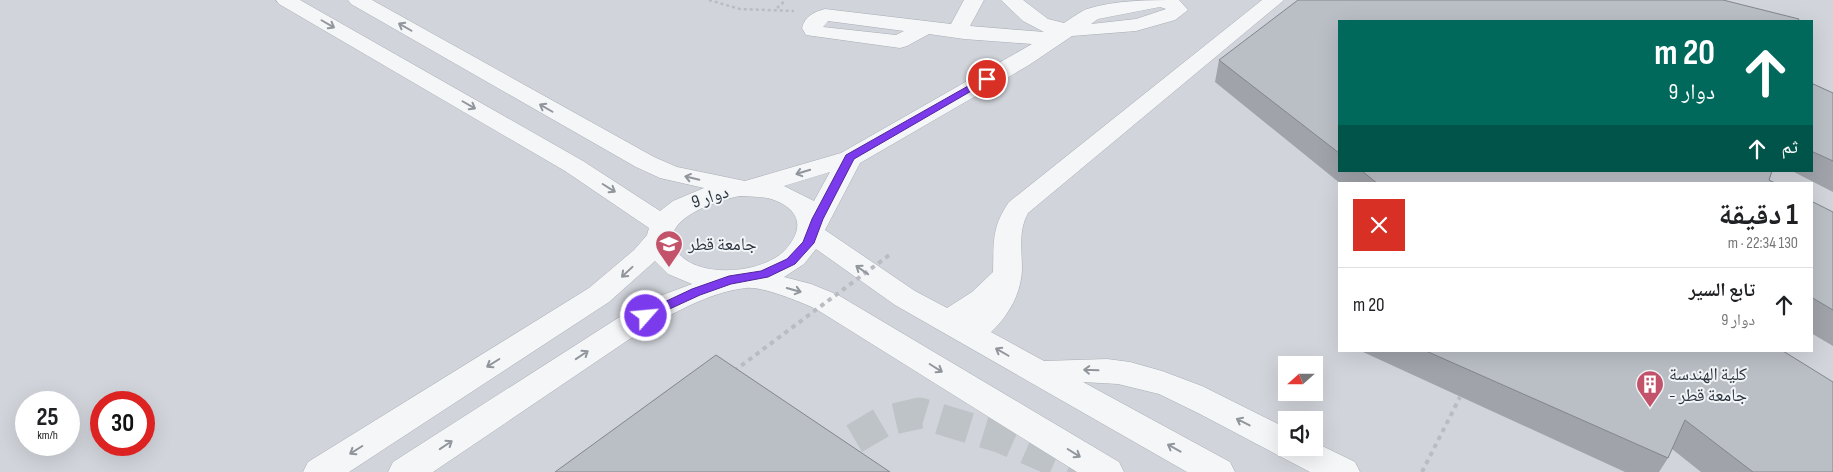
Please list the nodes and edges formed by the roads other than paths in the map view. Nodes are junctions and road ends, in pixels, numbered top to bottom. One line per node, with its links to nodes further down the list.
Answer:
1 (286, 0): 11 (street, one-way to 11)
2 (358, 0): 10 (street, one-way to 2)
3 (974, 0): 7 (street)
4 (1011, 0): 8 (street)
5 (1274, 0): 14 (street)
6 (824, 15): 7 (street)
7 (964, 33): 8 (street)
8 (1063, 34): 9 (street)
9 (850, 158): 10 (street, one-way to 10); 12 (street)
10 (744, 188): 11 (street, دوار 9); 12 (street, دوار 9)
11 (662, 231): 13 (street); 18 (street, دوار 9, one-way to 18)
12 (812, 231): 13 (street); 14 (street, one-way to 12)
13 (738, 279): 19 (street, one-way to 13); 20 (street, one-way to 20)
14 (959, 328): 15 (street, one-way to 14)
15 (1038, 373): 16 (street, one-way to 15); 21 (street, one-way to 15)
16 (1278, 440)
17 (1310, 456): 22 (street)
18 (321, 472)
19 (406, 472)
20 (1106, 472)
21 (1217, 472)
22 (1342, 472)

